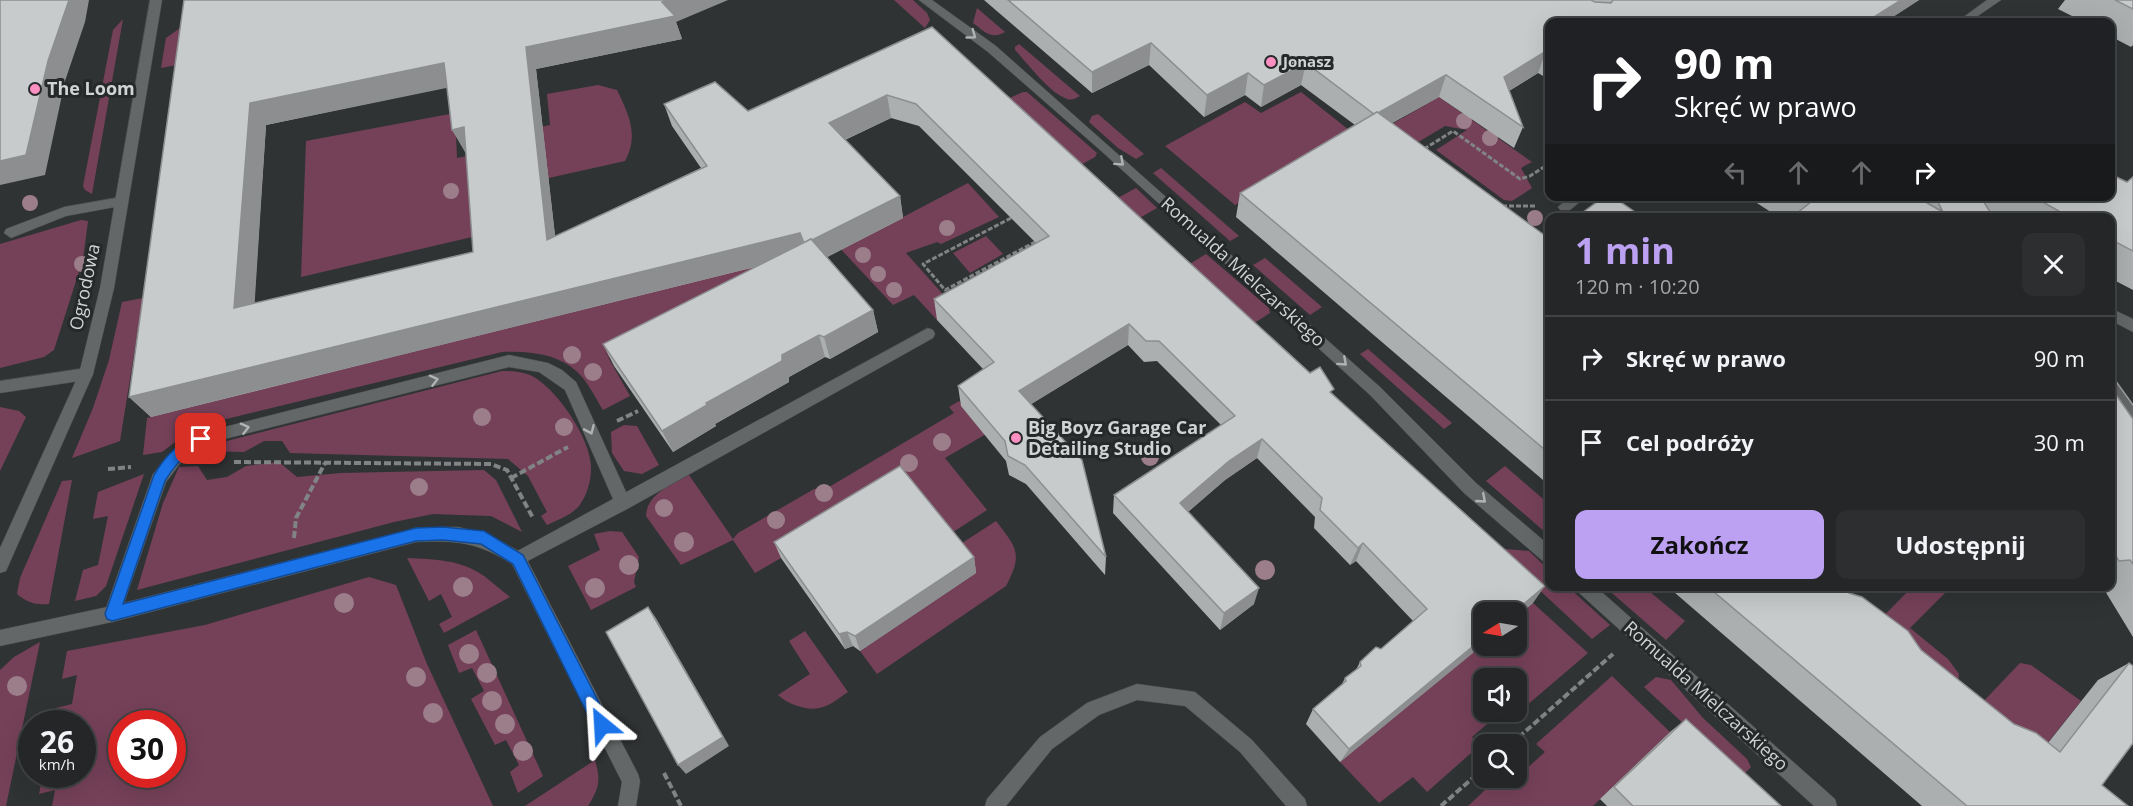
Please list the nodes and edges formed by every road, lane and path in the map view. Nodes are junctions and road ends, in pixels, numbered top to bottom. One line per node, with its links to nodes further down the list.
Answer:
1 (156, 0): 11 (street, Ogrodowa)
2 (925, 0): 29 (street, Romualda Mielczarskiego, one-way to 29)
3 (1995, 0): 4 (street)
4 (1968, 18)
5 (1424, 149): 6 (path); 7 (path); 8 (path)
6 (1417, 153)
7 (1433, 155)
8 (1545, 166)
9 (1494, 200): 12 (path)
10 (1574, 201): 12 (street)
11 (121, 202): 14 (street); 19 (street, Ogrodowa)
12 (1565, 207)
13 (1011, 218): 15 (path)
14 (11, 232)
15 (1035, 242)
16 (2115, 316): 17 (street)
17 (2133, 326)
18 (928, 334): 27 (street)
19 (86, 374): 20 (street); 31 (street, Ogrodowa)
20 (0, 387)
21 (2115, 391): 22 (street)
22 (2133, 417)
23 (223, 462): 25 (path)
24 (169, 463): 26 (path); 27 (street, one-way to 27); 34 (street)
25 (325, 463): 28 (path); 32 (path)
26 (108, 469)
27 (623, 503): 28 (street)
28 (547, 545): 30 (street)
29 (1545, 553)
30 (518, 560): 32 (street); 39 (street)
31 (0, 566)
32 (292, 569): 34 (street)
33 (1589, 591): 35 (street, Romualda Mielczarskiego)
34 (112, 614): 36 (street)
35 (1636, 634): 37 (path); 43 (street, Romualda Mielczarskiego)
36 (0, 638)
37 (1522, 734)
38 (1473, 778): 42 (path)
39 (627, 806)
40 (994, 806): 41 (street)
41 (1298, 806)
42 (1441, 806)
43 (1828, 806)

